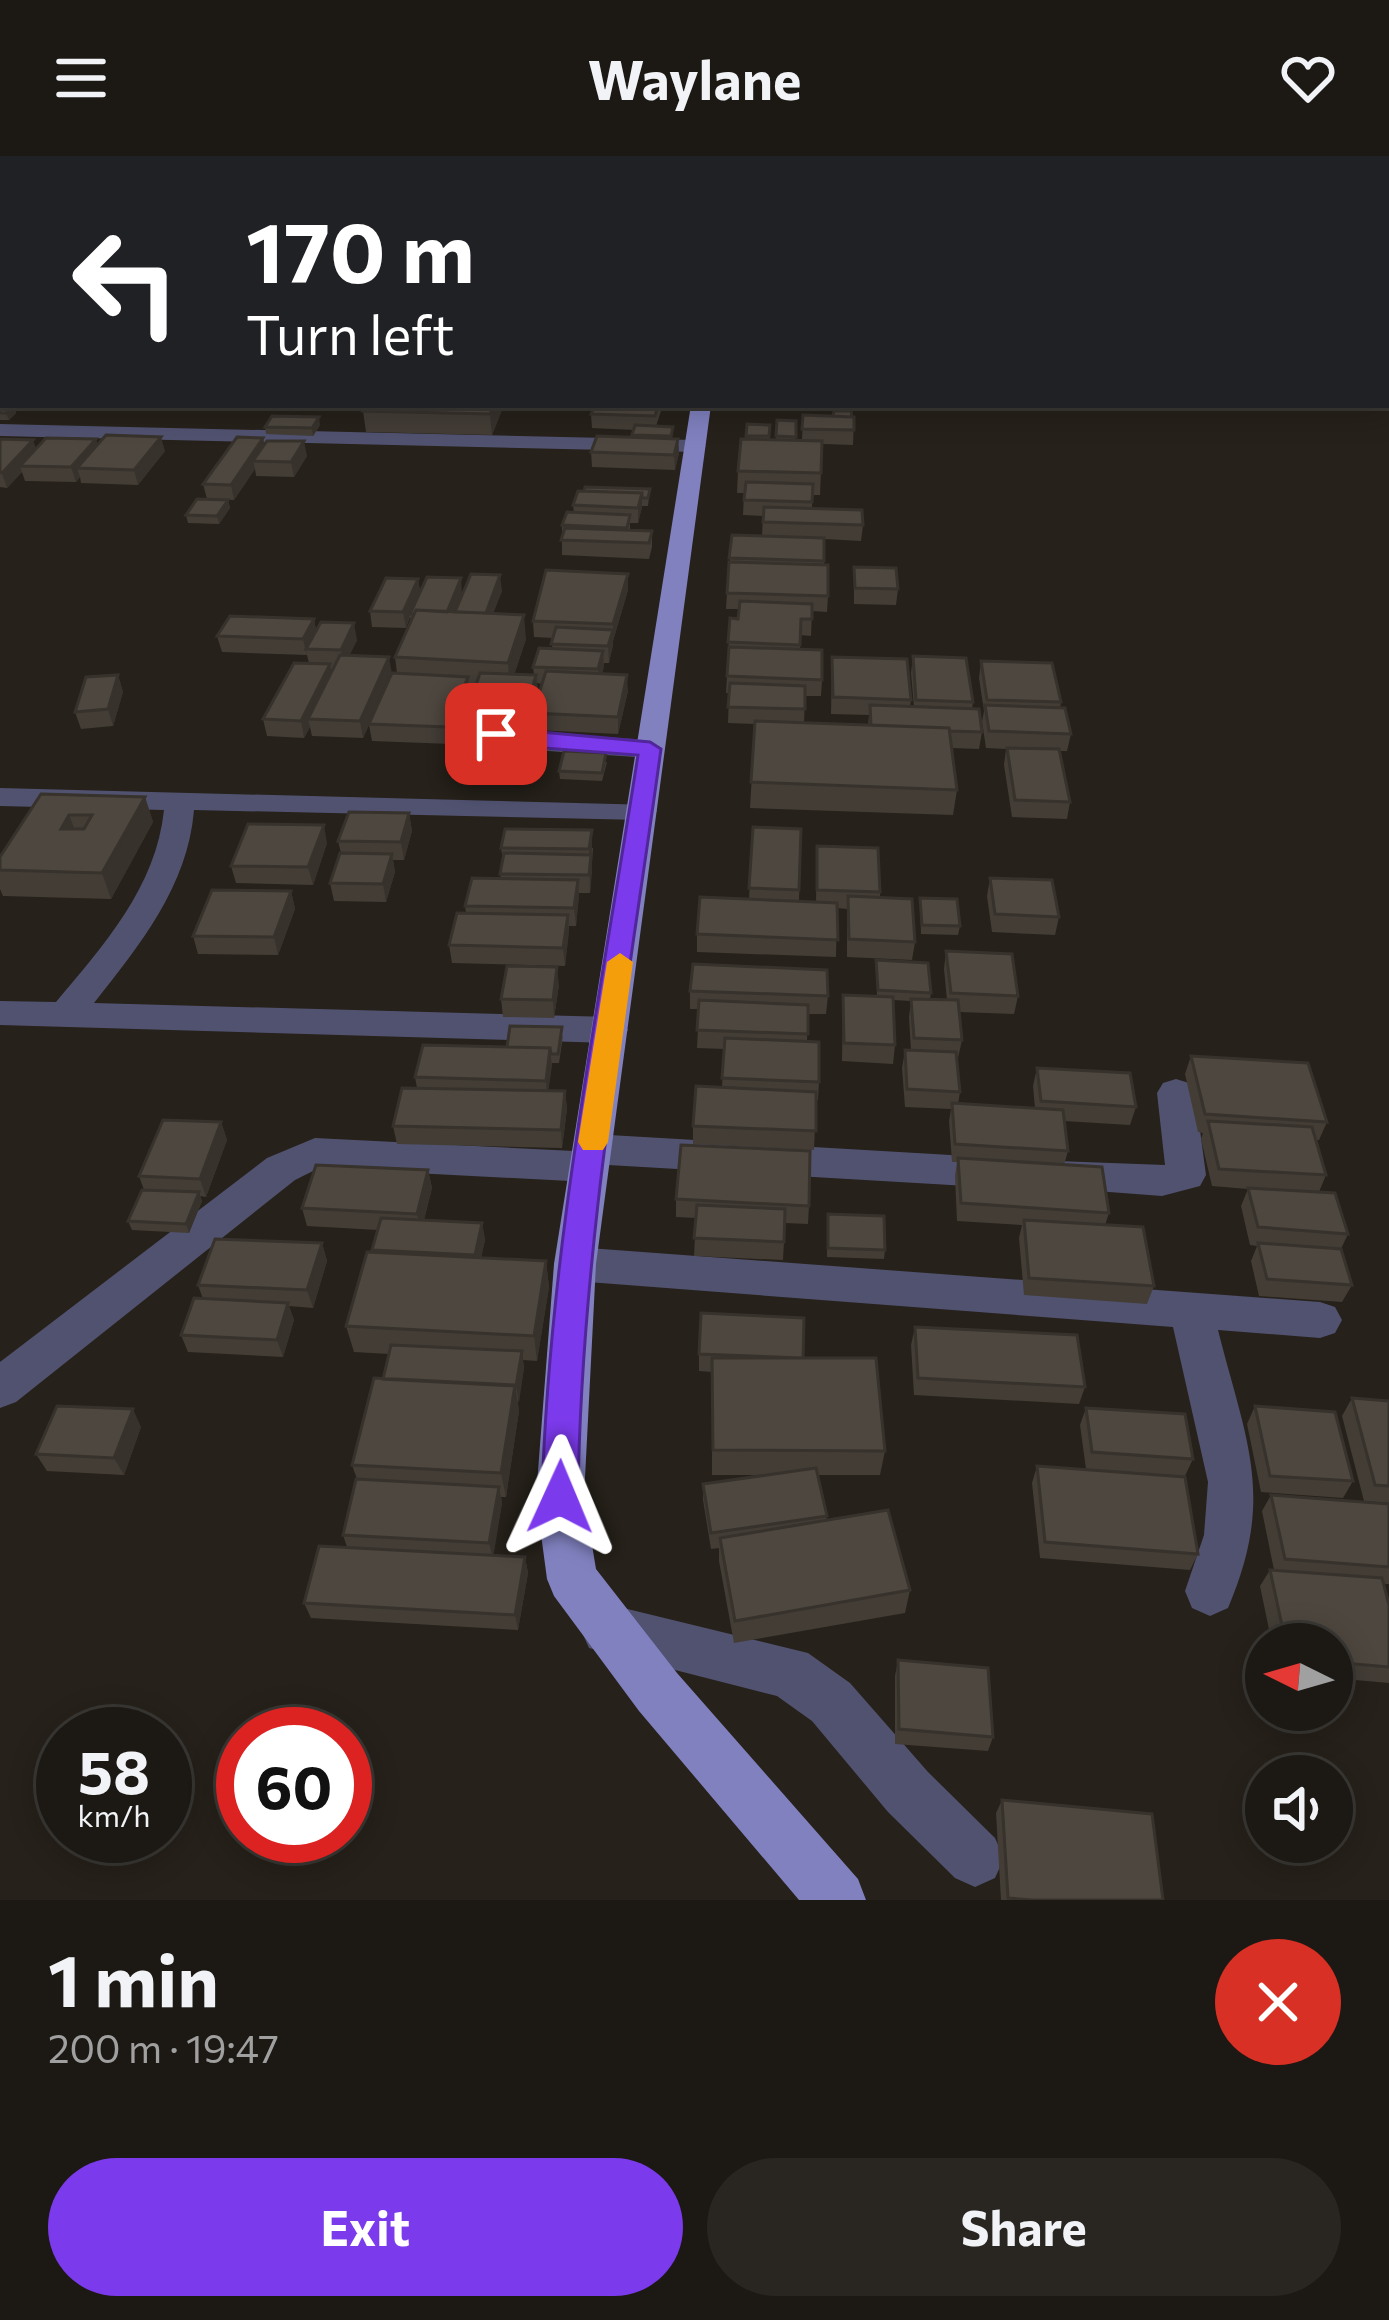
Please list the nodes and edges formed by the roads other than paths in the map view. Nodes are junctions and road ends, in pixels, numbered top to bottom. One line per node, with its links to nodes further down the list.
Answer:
1 (700, 408): 3 (main road)
2 (0, 430): 3 (street)
3 (694, 446): 5 (main road)
4 (492, 722): 5 (street)
5 (650, 749): 8 (main road)
6 (0, 797): 7 (street)
7 (180, 800): 8 (street); 10 (street)
8 (642, 811): 11 (main road)
9 (0, 1013): 10 (street)
10 (65, 1014): 11 (street)
11 (610, 1030): 13 (main road)
12 (1176, 1093): 13 (street)
13 (591, 1158): 14 (main road); 17 (street)
14 (575, 1264): 15 (street); 19 (main road)
15 (1191, 1310): 16 (street); 18 (street)
16 (1320, 1320)
17 (0, 1388)
18 (1210, 1591)
19 (608, 1630): 20 (street); 21 (main road)
20 (975, 1858)
21 (837, 1900)

